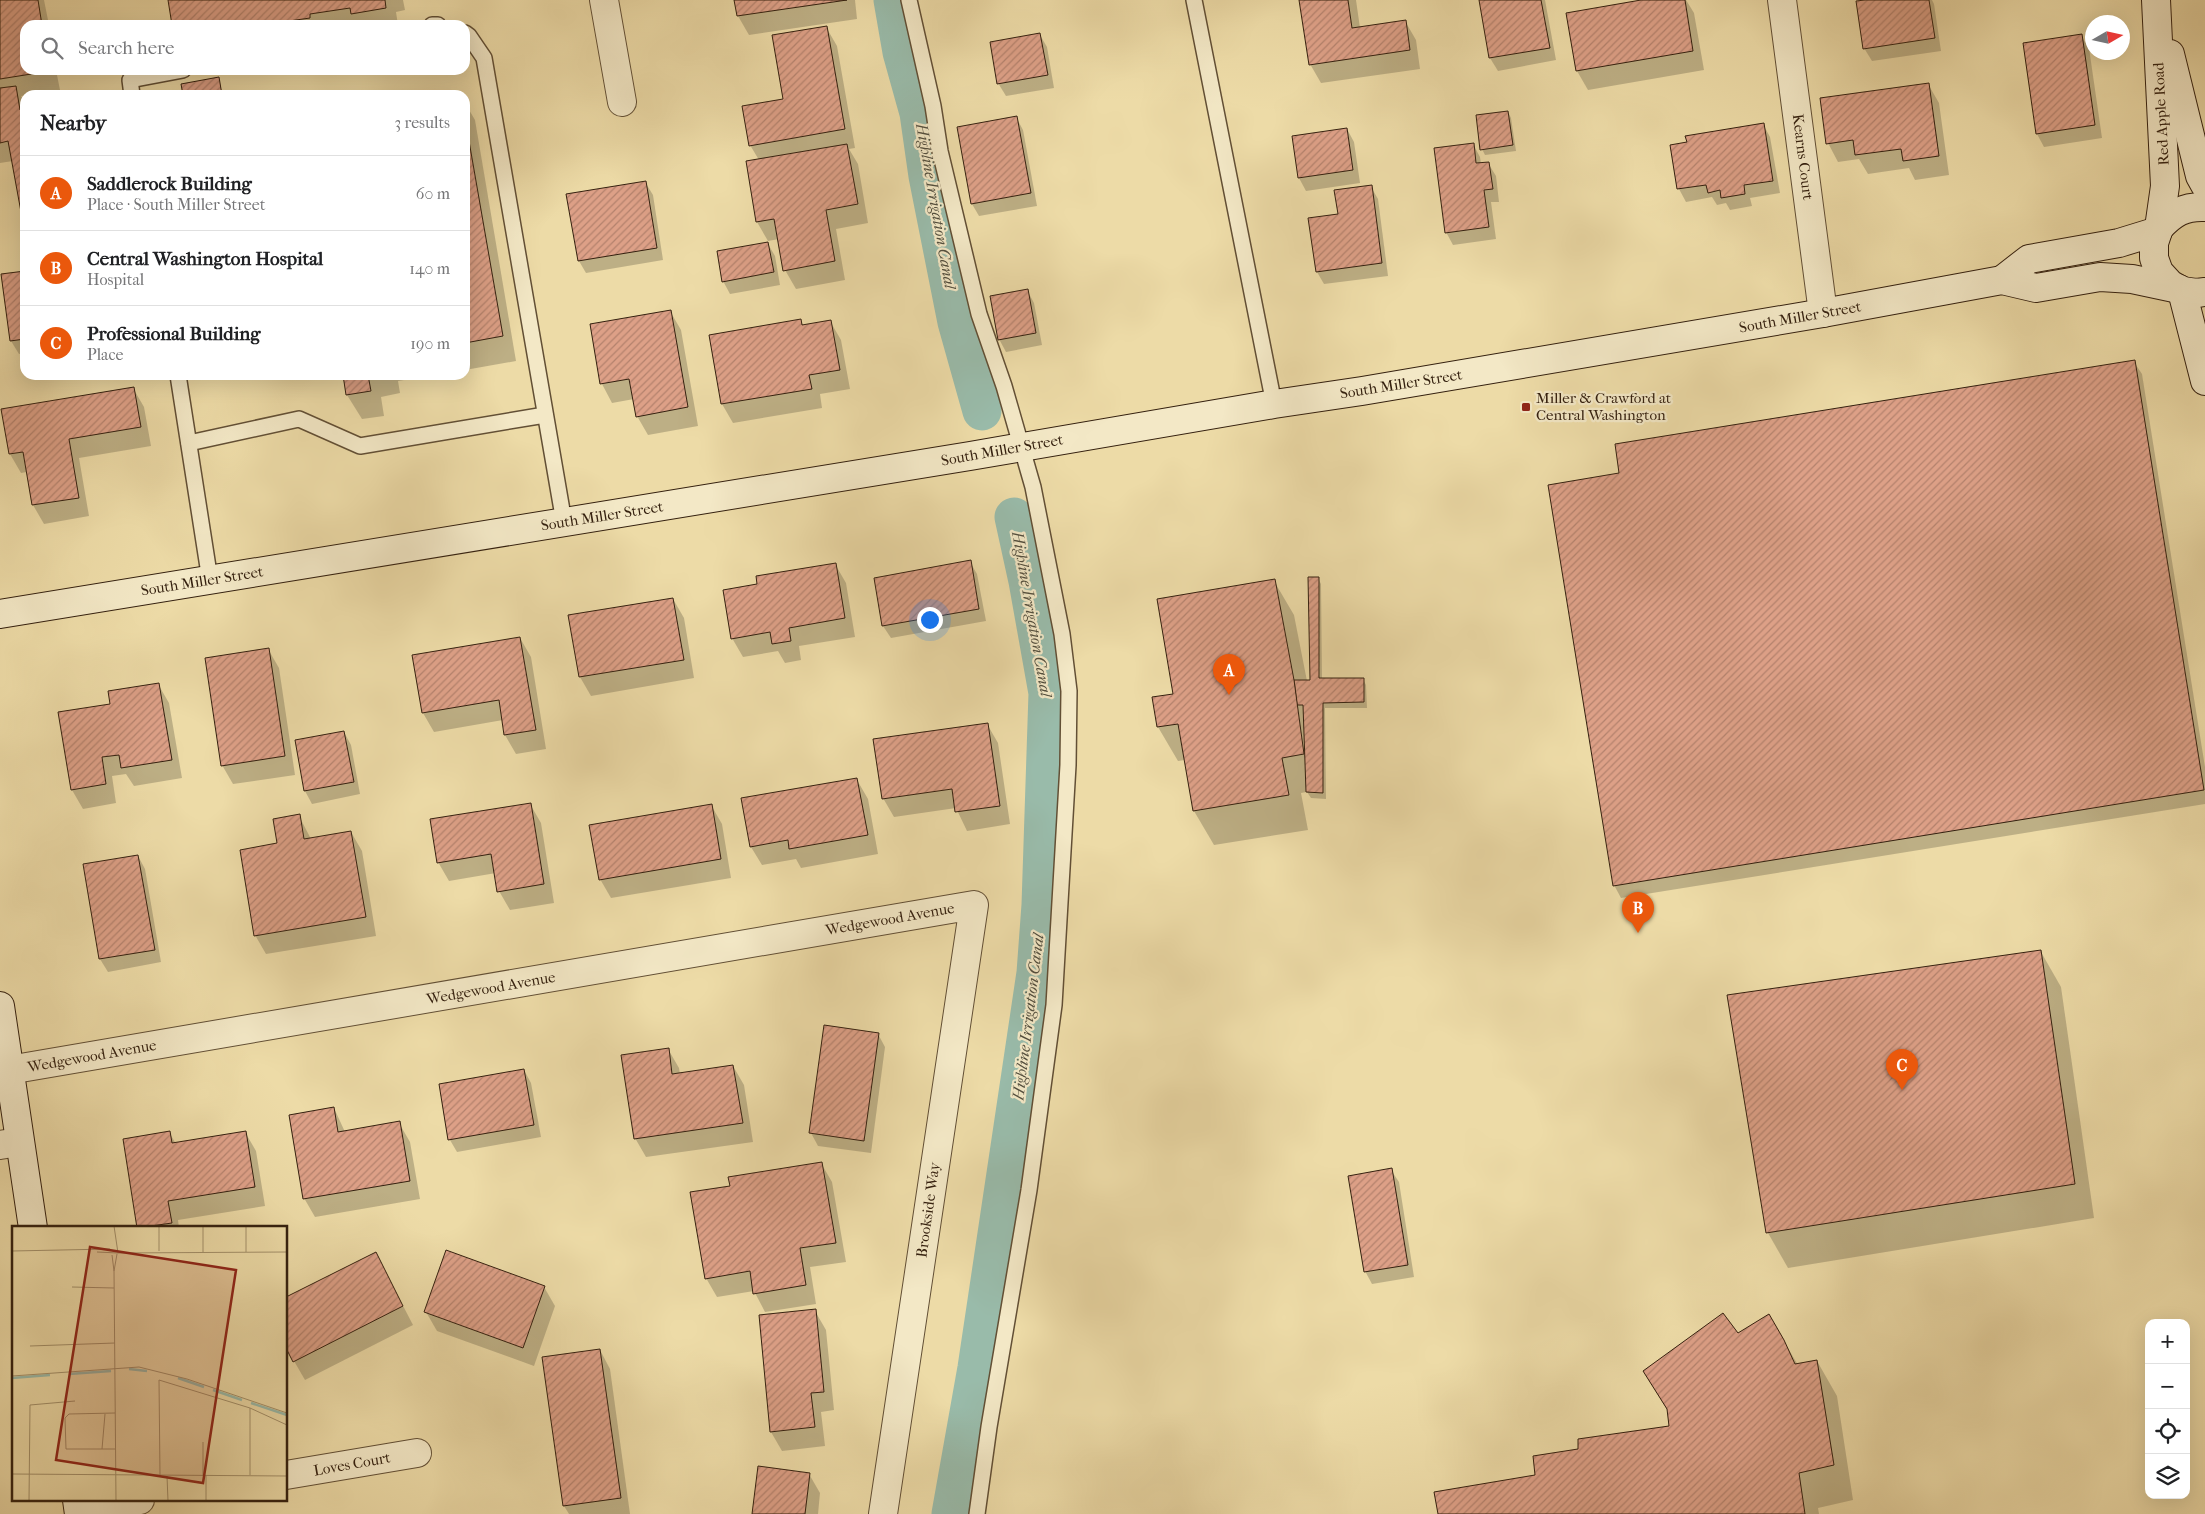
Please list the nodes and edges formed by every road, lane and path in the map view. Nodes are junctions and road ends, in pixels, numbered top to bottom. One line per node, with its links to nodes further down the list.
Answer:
1 (604, 0): 9 (street)
2 (909, 0): 21 (lane)
3 (1194, 0): 18 (lane)
4 (1782, 0): 15 (street, Kearns Court)
5 (2156, 0): 10 (street, Red Apple Road); 12 (street, Red Apple Road)
6 (470, 37): 19 (lane)
7 (156, 75): 8 (lane)
8 (131, 90)
9 (622, 102)
10 (2205, 185)
11 (2205, 207): 12 (street)
12 (2158, 230): 13 (street, South Miller Street); 14 (street, Red Apple Road)
13 (2002, 280): 14 (street, South Miller Street); 15 (street, South Miller Street)
14 (2189, 291): 17 (street)
15 (1823, 313): 18 (street, South Miller Street)
16 (179, 380): 20 (lane)
17 (2205, 381)
18 (1274, 404): 21 (street, South Miller Street)
19 (545, 415): 20 (lane); 22 (lane)
20 (189, 443): 23 (lane)
21 (1019, 447): 22 (street, South Miller Street); 35 (lane)
22 (564, 522): 23 (street, South Miller Street)
23 (210, 580): 24 (street, South Miller Street)
24 (0, 614)
25 (974, 905): 27 (street, Wedgewood Avenue); 34 (street, Brookside Way)
26 (0, 1006): 27 (street)
27 (9, 1070): 28 (street)
28 (9, 1144): 29 (street)
29 (32, 1226)
30 (417, 1453): 31 (street, Loves Court)
31 (288, 1475)
32 (124, 1502): 33 (street)
33 (78, 1508)
34 (883, 1514)
35 (977, 1514)

